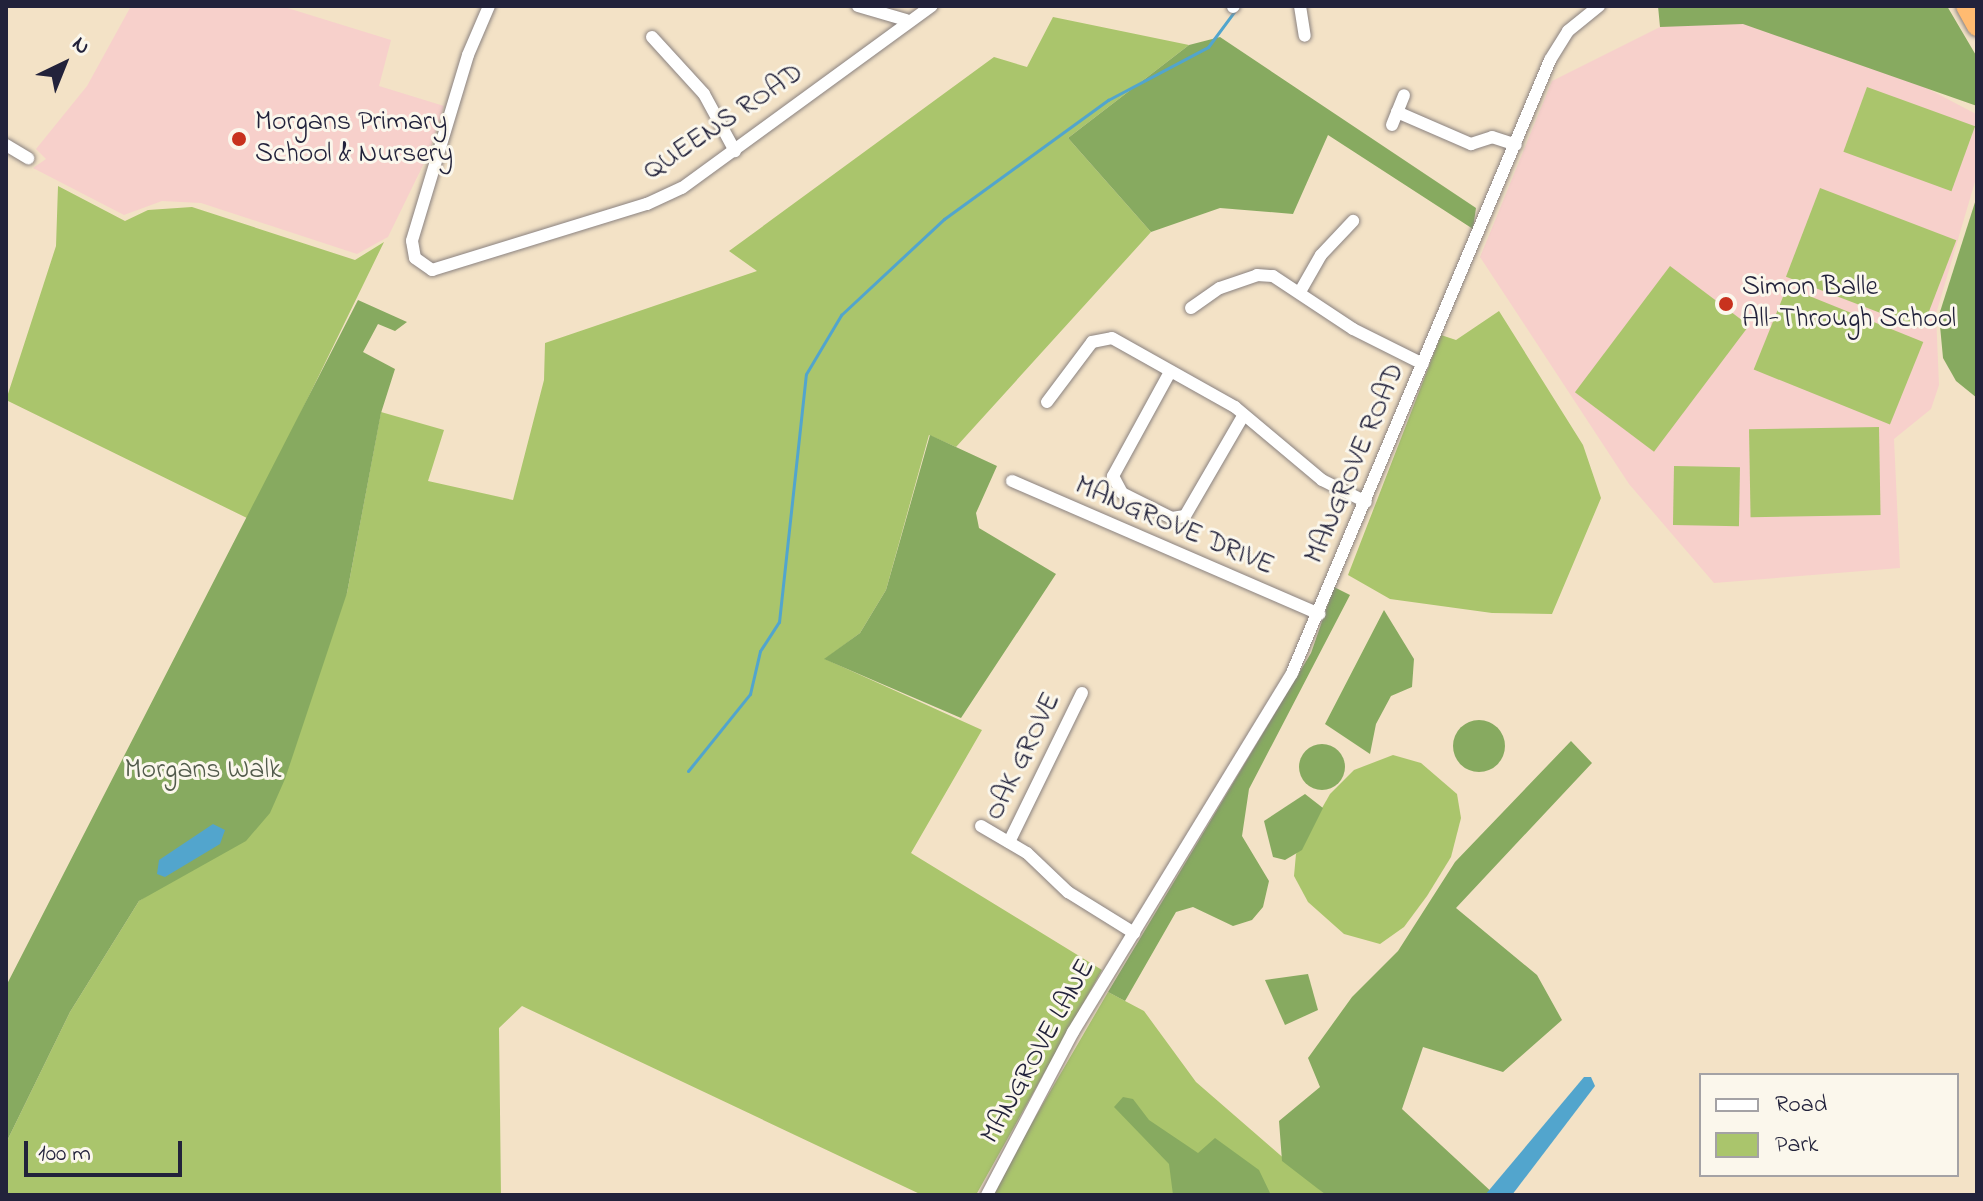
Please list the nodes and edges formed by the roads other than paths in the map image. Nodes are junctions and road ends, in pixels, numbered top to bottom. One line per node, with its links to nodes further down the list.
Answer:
1 (489, 6): 16 (street, QUEENS ROAD)
2 (858, 6): 7 (street)
3 (932, 6): 7 (street, QUEENS ROAD)
4 (1300, 6): 9 (street)
5 (1599, 6): 15 (street, MANGROVE ROAD)
6 (1966, 6): 8 (highway)
7 (906, 20): 16 (street, QUEENS ROAD)
8 (1977, 26)
9 (1305, 36)
10 (652, 37): 16 (street)
11 (1404, 95): 12 (street)
12 (1397, 112): 13 (street); 15 (street)
13 (1392, 125)
14 (6, 145): 17 (street)
15 (1516, 145): 21 (street, MANGROVE ROAD)
16 (735, 151)
17 (28, 158)
18 (1353, 221): 19 (street)
19 (1301, 290): 20 (street); 21 (street)
20 (1191, 308)
21 (1423, 364): 26 (street, MANGROVE ROAD)
22 (1170, 372): 23 (street); 24 (street); 24 (street)
23 (1047, 402)
24 (1243, 416): 26 (street)
25 (1012, 481): 27 (street, MANGROVE DRIVE)
26 (1366, 502): 27 (street, MANGROVE ROAD)
27 (1319, 614): 31 (street, MANGROVE ROAD)
28 (1082, 693): 30 (street, OAK GROVE)
29 (981, 826): 30 (street, OAK GROVE)
30 (1009, 842): 31 (street, OAK GROVE)
31 (1134, 933): 32 (street, MANGROVE LANE)
32 (987, 1195)

